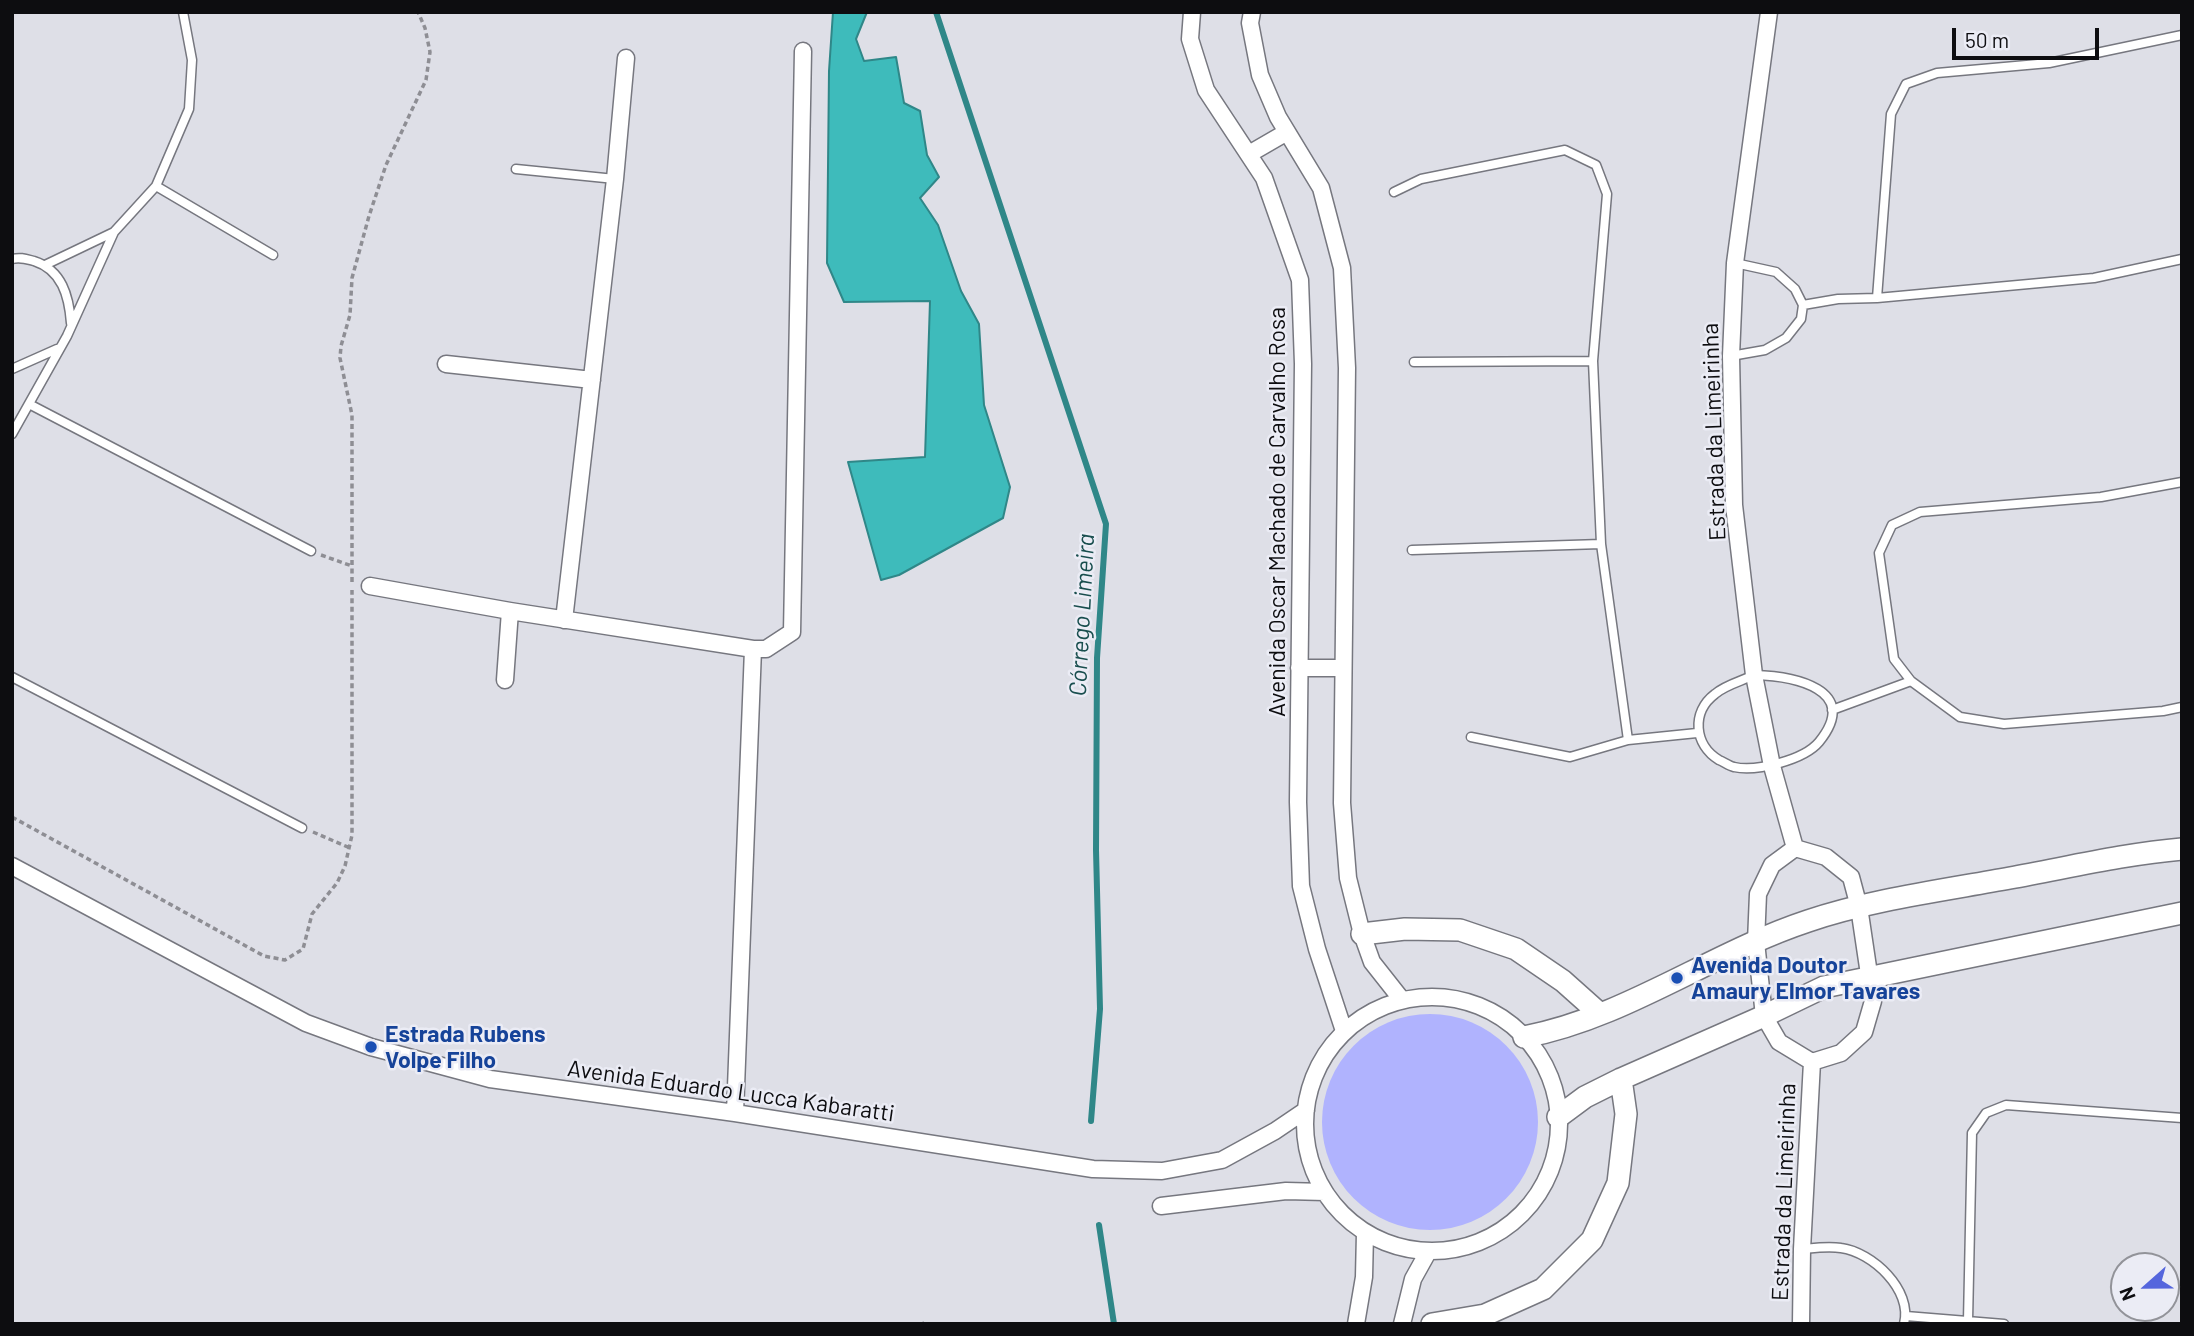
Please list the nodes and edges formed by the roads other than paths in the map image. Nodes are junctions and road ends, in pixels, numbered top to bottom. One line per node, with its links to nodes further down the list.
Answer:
1 (183, 12): 12 (lane)
2 (1192, 12): 9 (street, Avenida Oscar Machado de Carvalho Rosa)
3 (1252, 12): 8 (street)
4 (1769, 12): 18 (street, Estrada da Limeirinha)
5 (2182, 35): 20 (lane)
6 (803, 51): 39 (street)
7 (626, 58): 11 (street)
8 (1287, 132): 9 (street); 41 (street)
9 (1249, 153): 40 (street, Avenida Oscar Machado de Carvalho Rosa)
10 (516, 169): 11 (lane)
11 (615, 179): 29 (street)
12 (156, 186): 14 (lane); 15 (lane)
13 (1394, 192): 25 (lane)
14 (114, 232): 19 (lane); 22 (lane)
15 (273, 255)
16 (12, 259): 19 (lane)
17 (2182, 259): 20 (lane)
18 (1735, 263): 21 (lane); 24 (street, Estrada da Limeirinha)
19 (46, 265): 22 (lane)
20 (1877, 298): 21 (lane)
21 (1803, 305): 24 (lane)
22 (71, 326): 23 (lane)
23 (59, 348): 28 (lane); 30 (lane)
24 (1731, 356): 42 (street, Estrada da Limeirinha)
25 (1593, 361): 26 (lane); 33 (lane)
26 (1414, 362)
27 (446, 364): 29 (street)
28 (12, 369)
29 (592, 380): 38 (street)
30 (29, 404): 31 (lane); 35 (lane)
31 (12, 434)
32 (2182, 482): 45 (lane)
33 (1601, 544): 34 (lane); 50 (lane)
34 (1412, 550)
35 (311, 551)
36 (370, 586): 37 (street)
37 (510, 611): 38 (street); 44 (street)
38 (564, 620): 39 (street)
39 (753, 649): 69 (street)
40 (1299, 667): 41 (street); 64 (street, Avenida Oscar Machado de Carvalho Rosa)
41 (1343, 668): 58 (street)
42 (1754, 675): 47 (lane); 48 (lane); 51 (street, Estrada da Limeirinha)
43 (12, 677): 52 (lane)
44 (505, 680)
45 (1912, 681): 46 (lane); 47 (lane)
46 (2182, 707)
47 (1832, 710): 51 (lane)
48 (1697, 733): 50 (lane); 51 (lane)
49 (1471, 737): 50 (lane)
50 (1629, 740)
51 (1772, 766): 53 (street, Estrada da Limeirinha)
52 (302, 828)
53 (1795, 848): 56 (street); 59 (street)
54 (2182, 849): 56 (street)
55 (12, 866): 69 (street, Avenida Eduardo Lucca Kabaratti)
56 (1859, 907): 59 (street); 60 (street)
57 (2182, 913): 60 (street)
58 (1362, 934): 61 (street); 62 (street)
59 (1756, 942): 62 (street); 63 (street)
60 (1868, 976): 63 (street); 66 (street)
61 (1402, 1000): 64 (street); 65 (street)
62 (1601, 1014): 65 (street)
63 (1764, 1016): 66 (street); 67 (street)
64 (1345, 1031): 68 (street)
65 (1524, 1037): 70 (street)
66 (1812, 1062): 75 (street, Estrada da Limeirinha)
67 (1621, 1079): 70 (street); 81 (street)
68 (1306, 1110): 69 (street, Avenida Eduardo Lucca Kabaratti); 72 (street)
69 (735, 1113)
70 (1558, 1117): 76 (street)
71 (2182, 1118): 78 (lane)
72 (1325, 1192): 73 (street); 74 (street)
73 (1161, 1206)
74 (1365, 1233): 76 (street); 79 (street)
75 (1802, 1249): 77 (lane); 82 (street, Estrada da Limeirinha)
76 (1428, 1252): 80 (street)
77 (1905, 1320): 78 (lane)
78 (1968, 1321): 83 (lane)
79 (1356, 1324)
80 (1402, 1324)
81 (1432, 1324)
82 (1801, 1324)
83 (2004, 1324)

